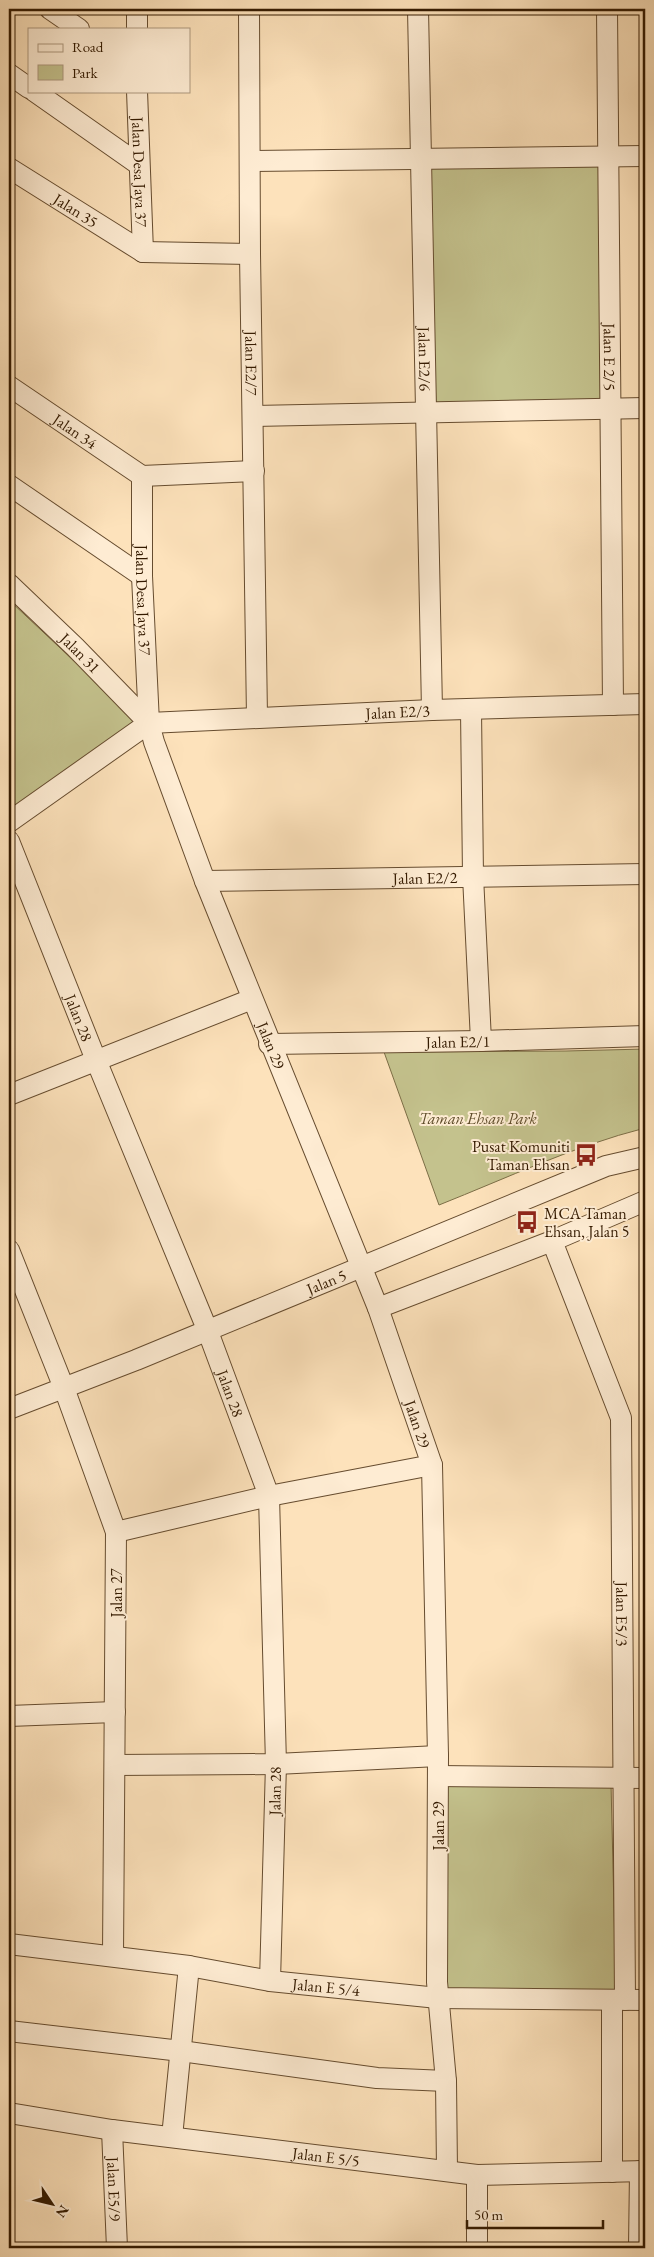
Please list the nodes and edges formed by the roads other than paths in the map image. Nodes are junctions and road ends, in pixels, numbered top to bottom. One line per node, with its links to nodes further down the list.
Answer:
1 (50, 9): 6 (street)
2 (137, 9): 7 (street)
3 (250, 9): 15 (street, Jalan E2/7)
4 (418, 9): 14 (street, Jalan E2/6)
5 (607, 9): 13 (street, Jalan E 2/5)
6 (78, 28)
7 (137, 28)
8 (9, 74): 9 (street)
9 (28, 87)
10 (35, 92): 16 (street)
11 (137, 92): 16 (street, Jalan Desa Jaya 37)
12 (645, 156): 13 (street)
13 (608, 157): 14 (street); 22 (street, Jalan E 2/5)
14 (421, 159): 15 (street); 23 (street, Jalan E2/6)
15 (251, 161): 19 (street, Jalan E2/7)
16 (138, 164): 18 (street, Jalan Desa Jaya 37)
17 (9, 168): 18 (street, Jalan 35)
18 (143, 252): 19 (street)
19 (250, 254): 24 (street, Jalan E2/7)
20 (9, 386): 26 (street, Jalan 34)
21 (645, 408): 22 (street)
22 (610, 409): 23 (street); 31 (street, Jalan E 2/5)
23 (426, 411): 24 (street); 32 (street, Jalan E2/6)
24 (254, 416): 25 (street, Jalan E2/7)
25 (254, 471): 26 (street); 34 (street, Jalan E2/7)
26 (142, 476): 28 (street, Jalan Desa Jaya 37)
27 (9, 485): 28 (street)
28 (142, 576): 35 (street, Jalan Desa Jaya 37)
29 (9, 584): 35 (street, Jalan 31)
30 (645, 704): 31 (street, Jalan E2/3)
31 (613, 705): 33 (street, Jalan E2/3)
32 (432, 710): 33 (street, Jalan E2/3); 34 (street, Jalan E2/3)
33 (471, 710): 39 (street)
34 (257, 717): 35 (street, Jalan E2/3)
35 (149, 723): 36 (street); 40 (street, Jalan 29)
36 (9, 822)
37 (9, 841): 45 (street, Jalan 28)
38 (645, 874): 39 (street, Jalan E2/2)
39 (472, 876): 40 (street, Jalan E2/2); 43 (street)
40 (205, 881): 41 (street, Jalan 29)
41 (252, 999): 44 (street, Jalan 29); 45 (street)
42 (645, 1036): 43 (street, Jalan E2/1)
43 (481, 1041): 44 (street, Jalan E2/1)
44 (269, 1044): 51 (street, Jalan 29)
45 (96, 1060): 46 (street); 53 (street, Jalan 28)
46 (9, 1095)
47 (645, 1158): 51 (street, Jalan 5)
48 (645, 1202): 49 (street)
49 (552, 1241): 52 (street); 65 (street, Jalan E5/3)
50 (9, 1250): 54 (street, Jalan 27)
51 (361, 1266): 52 (street, Jalan 29); 53 (street, Jalan 5)
52 (378, 1308): 56 (street, Jalan 29)
53 (207, 1329): 54 (street, Jalan 5); 57 (street, Jalan 28)
54 (64, 1388): 55 (street, Jalan 5); 58 (street, Jalan 27)
55 (9, 1409)
56 (432, 1465): 57 (street); 61 (street, Jalan 29)
57 (269, 1496): 58 (street); 62 (street, Jalan 28)
58 (116, 1532): 59 (street, Jalan 27)
59 (115, 1712): 60 (street); 63 (street, Jalan 27)
60 (9, 1716)
61 (438, 1756): 62 (street); 64 (street, Jalan 29)
62 (276, 1764): 63 (street); 70 (street, Jalan 28)
63 (114, 1765): 68 (street, Jalan 27)
64 (438, 1776): 65 (street); 71 (street, Jalan 29)
65 (624, 1778): 66 (street); 72 (street, Jalan E5/3)
66 (645, 1778)
67 (9, 1944): 68 (street, Jalan E 5/4)
68 (113, 1955): 69 (street, Jalan E 5/4)
69 (189, 1966): 70 (street, Jalan E 5/4); 75 (street)
70 (270, 1981): 71 (street, Jalan E 5/4)
71 (438, 1998): 72 (street, Jalan E 5/4); 76 (street, Jalan 29)
72 (619, 2000): 73 (street, Jalan E 5/4); 82 (street, Jalan E5/3)
73 (645, 2000)
74 (9, 2031): 75 (street)
75 (180, 2051): 76 (street); 79 (street)
76 (446, 2081): 80 (street, Jalan 29)
77 (9, 2114): 78 (street, Jalan E 5/5)
78 (112, 2130): 79 (street, Jalan E 5/5); 84 (street, Jalan E5/9)
79 (172, 2137): 80 (street, Jalan E 5/5)
80 (447, 2171): 83 (street, Jalan E 5/5)
81 (643, 2171): 82 (street, Jalan E 5/5); 86 (street)
82 (612, 2172): 83 (street, Jalan E 5/5)
83 (477, 2175): 85 (street)
84 (117, 2248)
85 (477, 2248)
86 (640, 2248)

